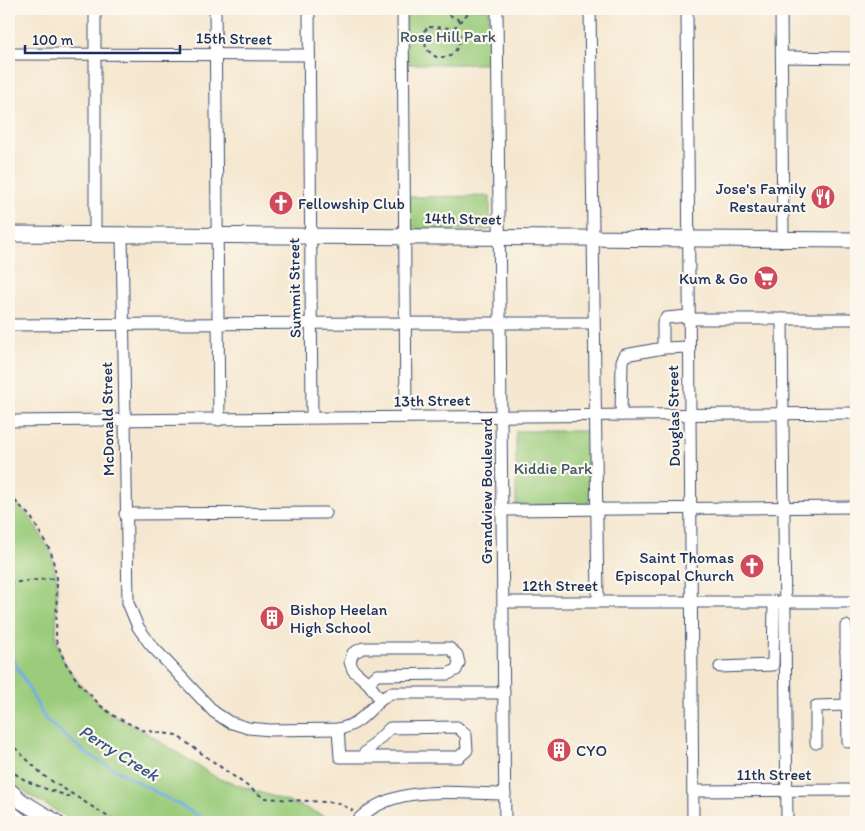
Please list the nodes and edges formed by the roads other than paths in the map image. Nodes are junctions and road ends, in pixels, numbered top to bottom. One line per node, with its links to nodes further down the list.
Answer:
1 (95, 9): 9 (street)
2 (215, 9): 10 (street)
3 (309, 9): 12 (street, Summit Street)
4 (403, 9): 19 (street)
5 (497, 9): 21 (street, Grandview Boulevard)
6 (590, 9): 22 (street)
7 (687, 9): 23 (street, Douglas Street)
8 (781, 9): 13 (street)
9 (95, 53): 10 (street, 15th Street); 11 (street, 15th Street); 16 (street)
10 (216, 53): 12 (street, 15th Street); 20 (street)
11 (9, 54)
12 (309, 55): 18 (street, Summit Street)
13 (782, 57): 14 (street); 24 (street)
14 (856, 58)
15 (9, 234): 16 (main road, 14th Street)
16 (95, 234): 17 (main road, 14th Street)
17 (122, 235): 20 (main road, 14th Street); 34 (street, McDonald Street)
18 (310, 235): 19 (main road, 14th Street); 20 (main road, 14th Street); 31 (street, Summit Street)
19 (405, 235): 21 (main road, 14th Street); 29 (street)
20 (217, 236): 35 (street)
21 (499, 236): 22 (main road, 14th Street); 30 (street, Grandview Boulevard)
22 (593, 238): 23 (main road, 14th Street); 32 (street)
23 (689, 239): 24 (main road, 14th Street); 26 (street, Douglas Street)
24 (783, 239): 25 (main road, 14th Street)
25 (856, 240)
26 (688, 318): 27 (street); 36 (street, Douglas Street); 37 (street)
27 (782, 319): 28 (street); 39 (street)
28 (856, 319)
29 (406, 322): 30 (street); 31 (street); 45 (street)
30 (500, 322): 32 (street); 40 (street, Grandview Boulevard)
31 (311, 323): 35 (street); 44 (street, Summit Street)
32 (593, 323): 41 (street)
33 (9, 325): 34 (street)
34 (122, 325): 35 (street); 48 (street, McDonald Street)
35 (217, 326): 46 (street)
36 (689, 347): 37 (street); 43 (street, Douglas Street)
37 (662, 348): 42 (street)
38 (856, 413): 39 (street, 13th Street)
39 (784, 414): 43 (street, 13th Street); 50 (street)
40 (502, 415): 41 (street, 13th Street); 45 (street, 13th Street); 52 (street, Grandview Boulevard)
41 (596, 415): 42 (street, 13th Street); 53 (street)
42 (622, 415): 43 (street, 13th Street)
43 (690, 415): 49 (street, Douglas Street)
44 (312, 417): 45 (street, 13th Street); 46 (street, 13th Street)
45 (406, 417)
46 (219, 420): 48 (street, 13th Street)
47 (9, 421): 48 (street, 13th Street)
48 (123, 421): 55 (street, McDonald Street)
49 (691, 508): 50 (street); 53 (street); 57 (street, Douglas Street)
50 (786, 508): 51 (street); 58 (street)
51 (856, 508)
52 (503, 510): 53 (street); 59 (street, Grandview Boulevard)
53 (596, 510): 56 (street)
54 (326, 513): 55 (street)
55 (125, 514): 68 (street, McDonald Street)
56 (598, 601): 57 (street, 12th Street); 59 (street, 12th Street)
57 (690, 601): 58 (street, 12th Street); 75 (street, Douglas Street)
58 (779, 601): 60 (street, 12th Street); 63 (street); 73 (street)
59 (504, 602): 65 (street, Grandview Boulevard)
60 (856, 602)
61 (846, 626): 62 (street)
62 (851, 652): 67 (street)
63 (720, 666)
64 (368, 683): 64 (street); 66 (street)
65 (504, 692): 66 (street); 76 (street, Grandview Boulevard)
66 (380, 699): 68 (street)
67 (850, 700): 69 (street); 70 (street)
68 (338, 729): 71 (street)
69 (848, 742)
70 (816, 743)
71 (361, 757): 71 (street)
72 (9, 790): 80 (main road)
73 (787, 790): 74 (street, 11th Street); 75 (street, 11th Street); 83 (street)
74 (856, 790)
75 (693, 791): 82 (street, Douglas Street)
76 (505, 794): 78 (street); 81 (street, Grandview Boulevard)
77 (9, 812): 79 (main road)
78 (358, 819)
79 (22, 822)
80 (56, 822)
81 (505, 822)
82 (693, 822)
83 (788, 822)

